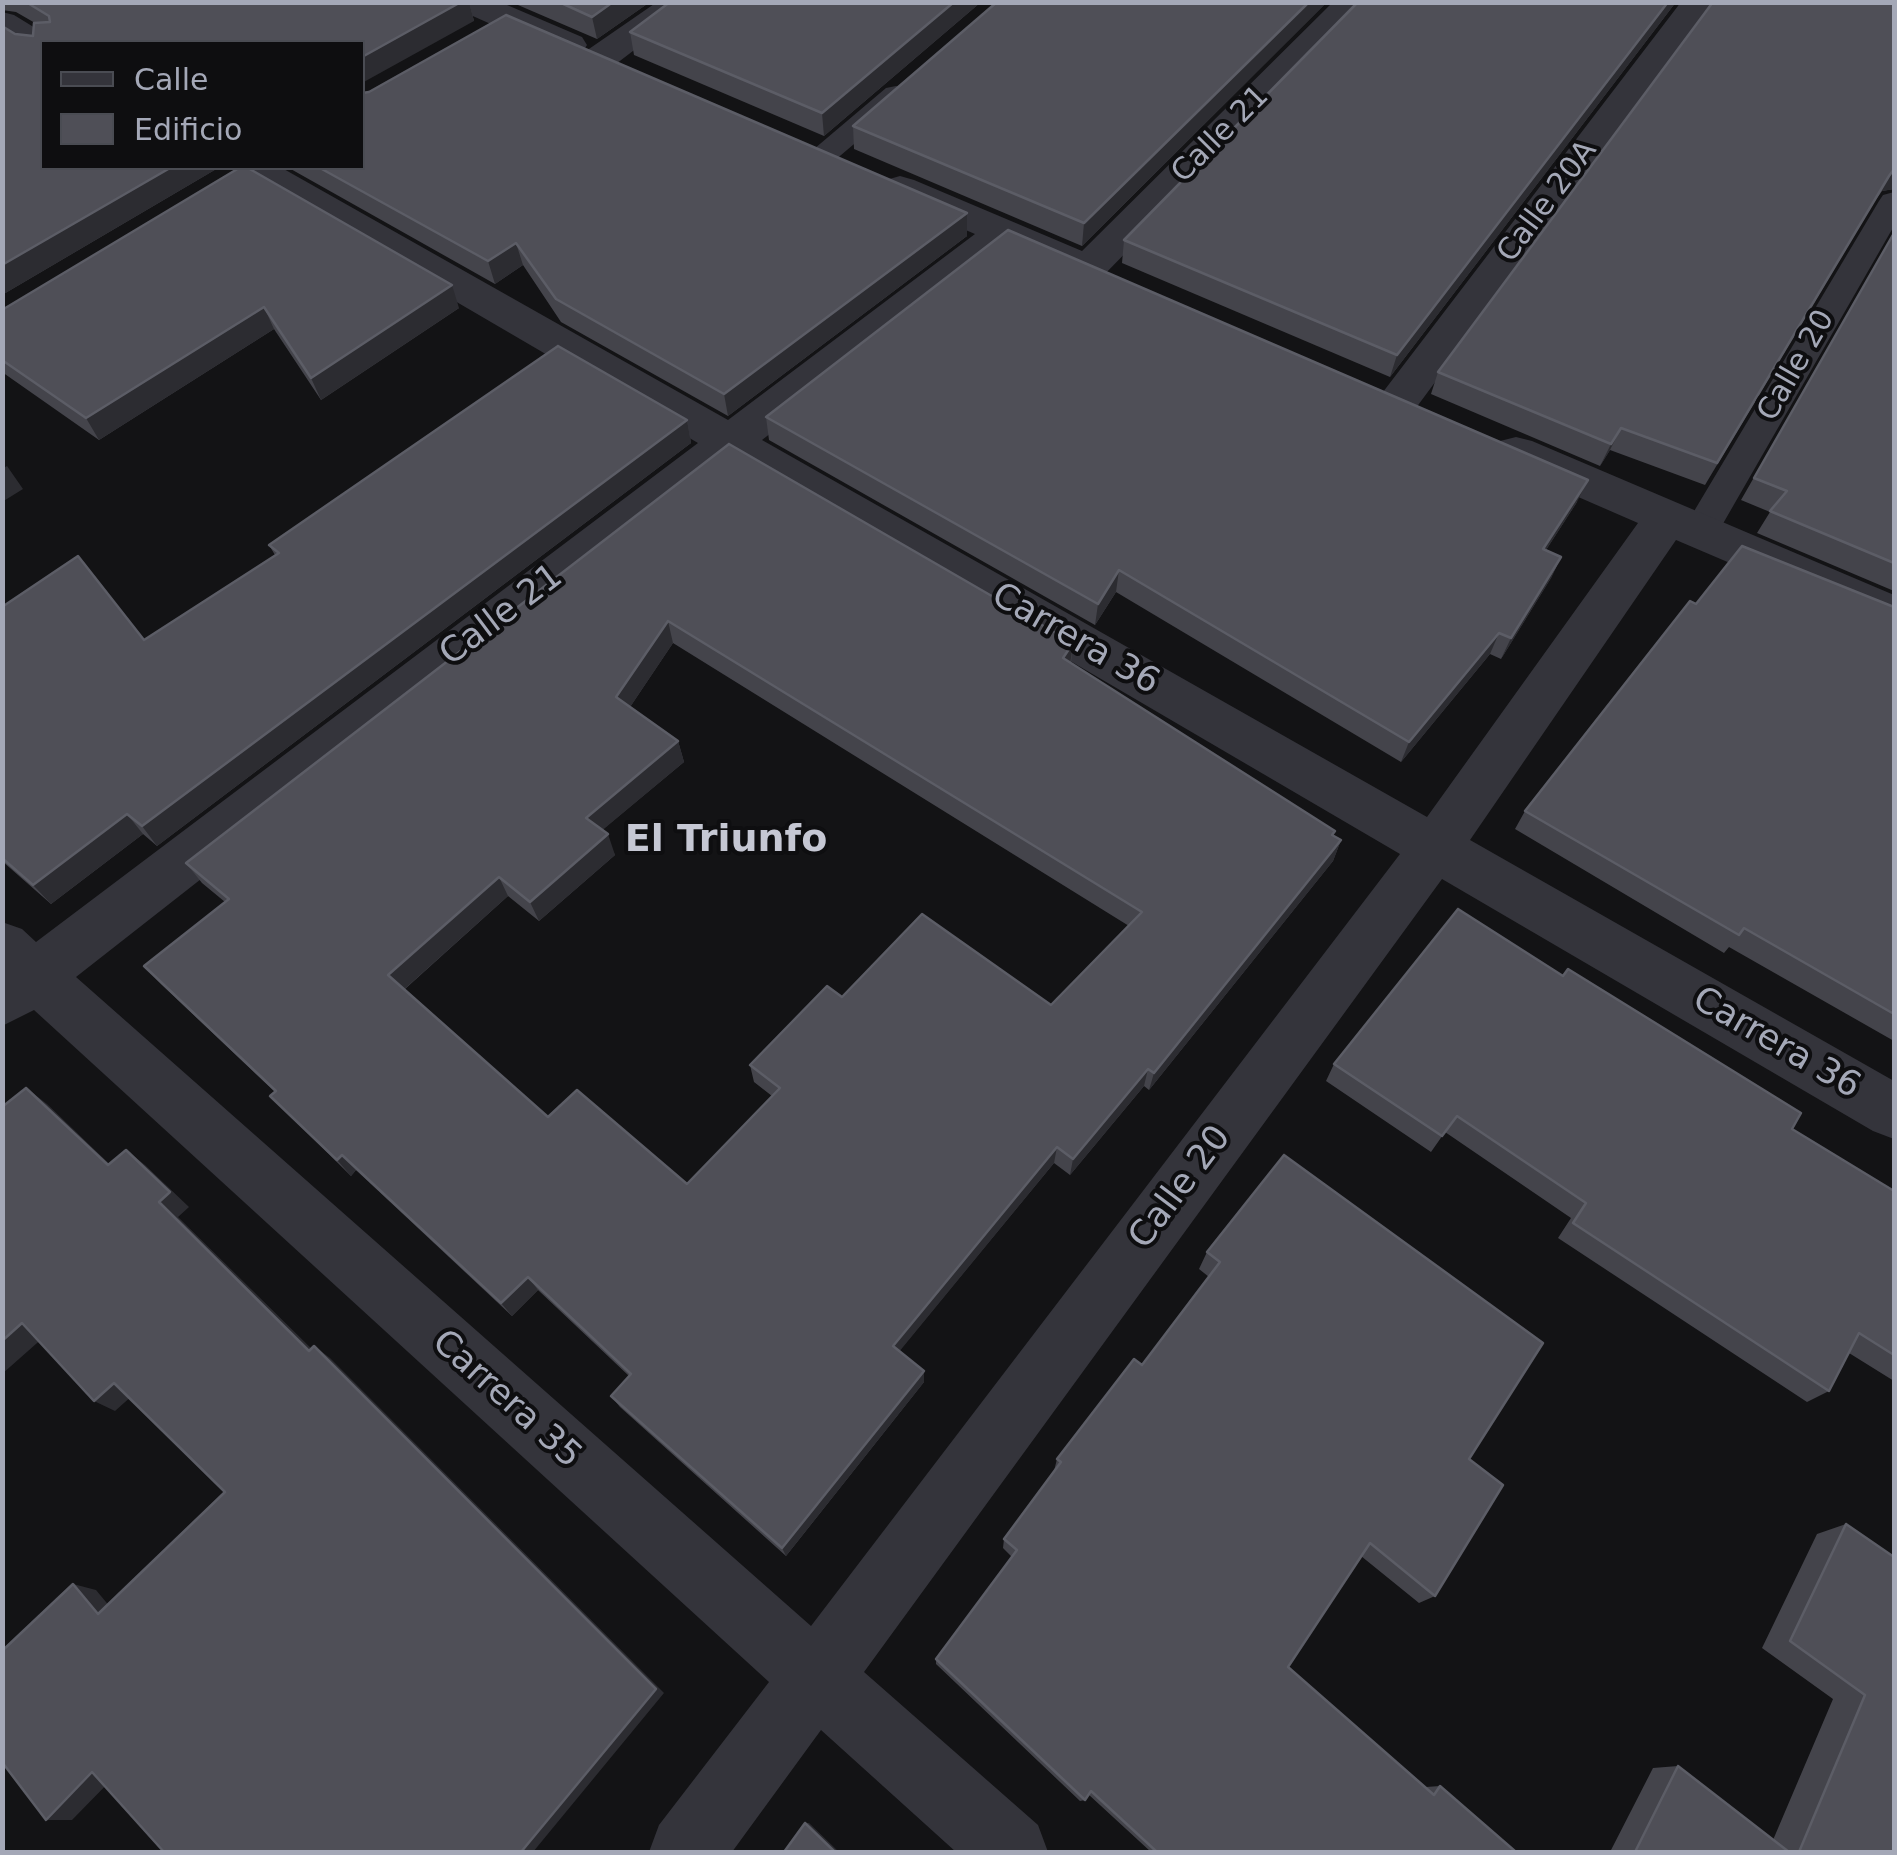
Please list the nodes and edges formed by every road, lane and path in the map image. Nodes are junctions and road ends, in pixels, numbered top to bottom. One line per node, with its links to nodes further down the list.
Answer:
1 (680, 2): 4 (street)
2 (1353, 2): 11 (street, Calle 21)
3 (1698, 2): 12 (street, Calle 20A)
4 (485, 20)
5 (2, 22): 6 (street)
6 (40, 44)
7 (914, 79): 8 (lane)
8 (806, 148): 11 (street)
9 (241, 174): 14 (street, Carrera 36)
10 (1894, 201): 15 (lane, Calle 20)
11 (1003, 232): 14 (street, Calle 21)
12 (1398, 402)
13 (1488, 440): 15 (street)
14 (730, 441): 17 (street, Carrera 36); 18 (street, Calle 21)
15 (1684, 524): 16 (street); 17 (street, Calle 20)
16 (1894, 615)
17 (1435, 848): 19 (street, Carrera 36); 20 (street, Calle 20)
18 (13, 974): 20 (street, Carrera 35)
19 (1894, 1112)
20 (815, 1678): 21 (street, Calle 20); 22 (street, Carrera 35)
21 (686, 1852)
22 (1012, 1852)

